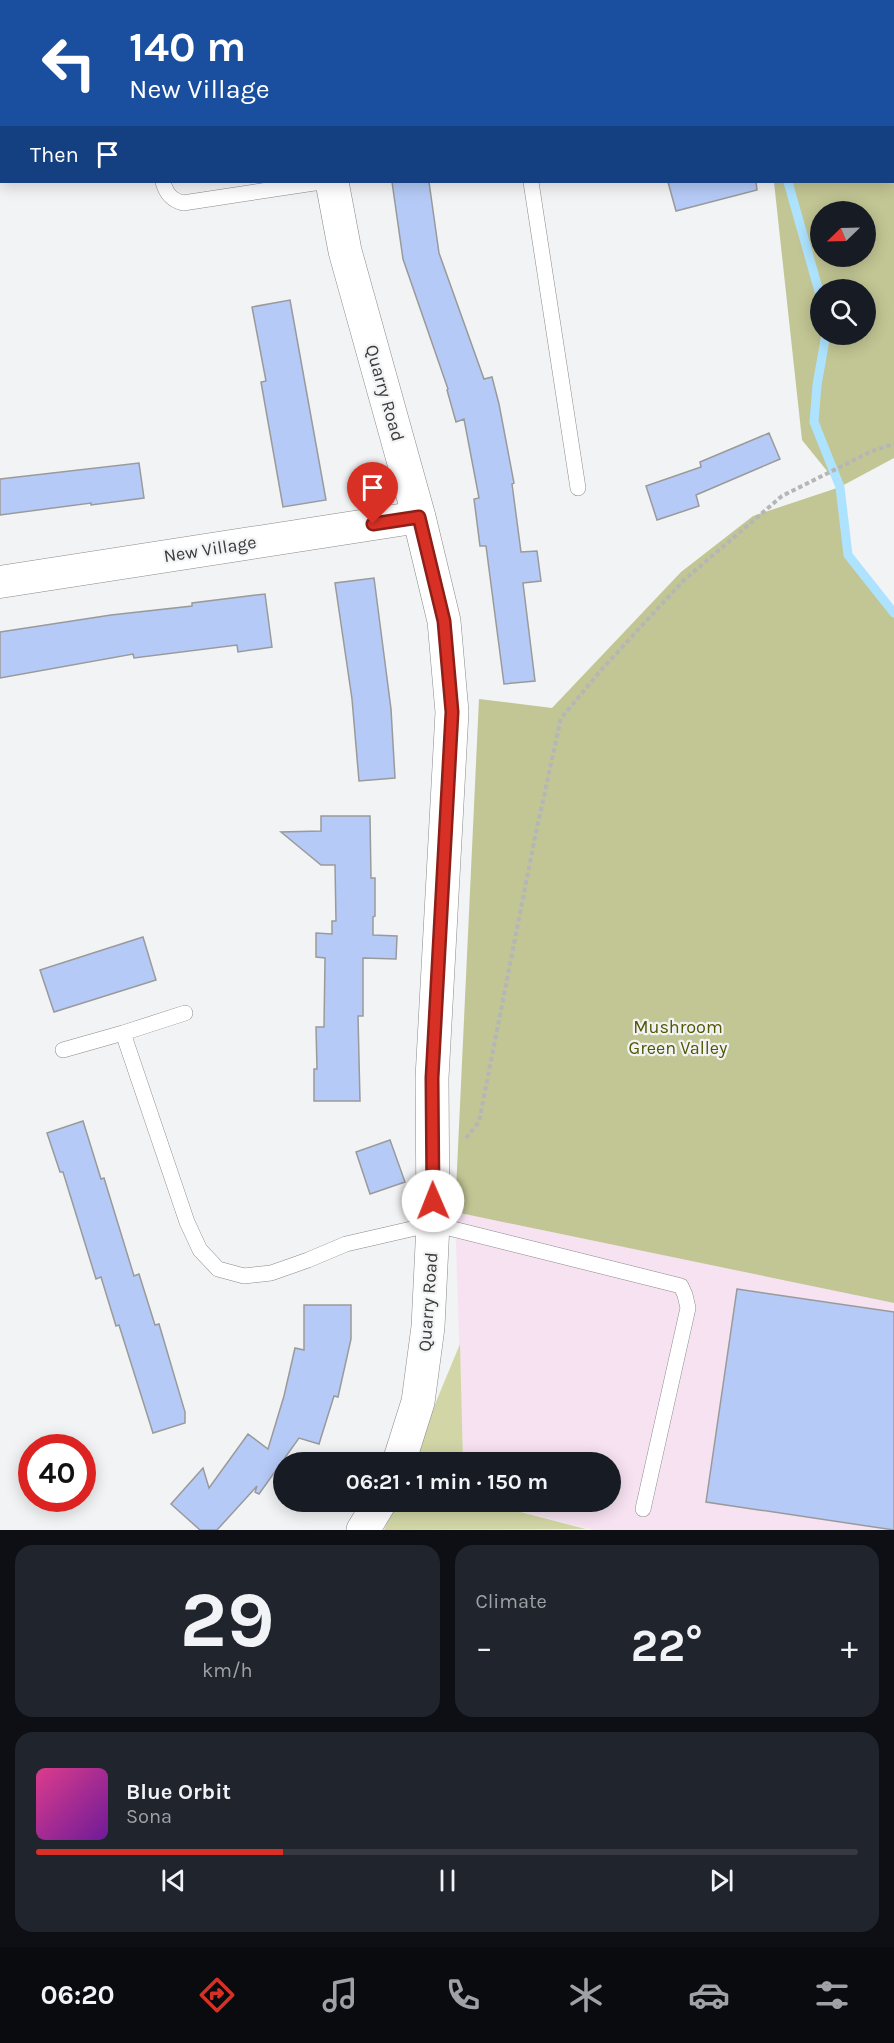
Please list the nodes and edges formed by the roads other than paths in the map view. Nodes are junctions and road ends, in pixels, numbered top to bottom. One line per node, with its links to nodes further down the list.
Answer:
1 (163, 183): 2 (lane)
2 (314, 183)
3 (332, 183): 6 (street, Quarry Road)
4 (531, 183): 5 (lane)
5 (578, 488)
6 (419, 517): 7 (street, New Village); 11 (street, Quarry Road)
7 (0, 582)
8 (185, 1013): 9 (lane)
9 (123, 1033): 10 (lane); 11 (lane)
10 (63, 1050)
11 (433, 1224): 12 (street, Quarry Road); 13 (lane)
12 (402, 1452)
13 (643, 1509)
14 (374, 1512): 15 (street)
15 (363, 1530)

